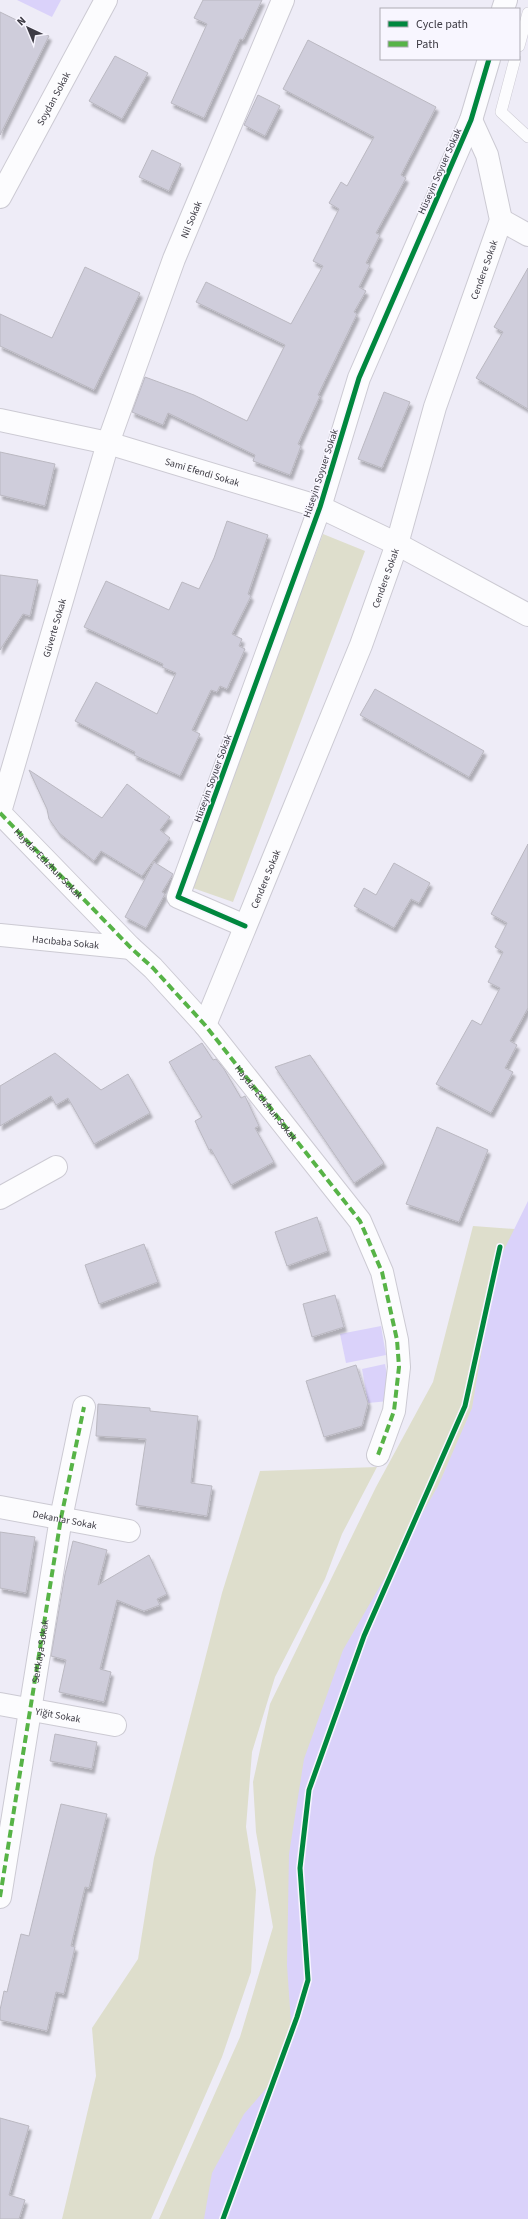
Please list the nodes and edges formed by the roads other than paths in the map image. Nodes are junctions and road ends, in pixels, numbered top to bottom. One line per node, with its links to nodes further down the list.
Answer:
1 (106, 0): 9 (street, Soydan Sokak)
2 (282, 0): 13 (street, Nil Sokak)
3 (528, 13): 4 (lane)
4 (520, 42)
5 (489, 60): 7 (street, Hüseyin Soyuer Sokak)
6 (515, 60): 8 (lane)
7 (472, 120): 10 (street); 14 (street, Hüseyin Soyuer Sokak)
8 (528, 137)
9 (0, 197)
10 (501, 220): 11 (street); 15 (street, Cendere Sokak)
11 (528, 236)
12 (0, 420): 13 (street, Sami Efendi Sokak)
13 (108, 443): 14 (street, Sami Efendi Sokak); 17 (street, Güverte Sokak)
14 (320, 507): 15 (street, Sami Efendi Sokak); 18 (street, Hüseyin Soyuer Sokak)
15 (397, 544): 16 (street, Sami Efendi Sokak); 18 (street, Cendere Sokak)
16 (528, 615)
17 (0, 812): 20 (street, Haydar Edizhun Sokak)
18 (245, 926): 21 (street, Cendere Sokak)
19 (0, 935): 20 (street, Hacıbaba Sokak)
20 (131, 948): 21 (street, Haydar Edizhun Sokak)
21 (205, 1025): 25 (street, Haydar Edizhun Sokak)
22 (56, 1167): 23 (street)
23 (0, 1198)
24 (84, 1407): 27 (street, Sertkaya Sokak)
25 (378, 1455)
26 (0, 1507): 27 (street, Dekanlar Sokak)
27 (61, 1518): 28 (street, Dekanlar Sokak); 30 (street, Sertkaya Sokak)
28 (129, 1531)
29 (0, 1704): 30 (street, Yiğit Sokak)
30 (29, 1710): 31 (street, Yiğit Sokak); 32 (street, Sertkaya Sokak)
31 (115, 1725)
32 (0, 1897)

